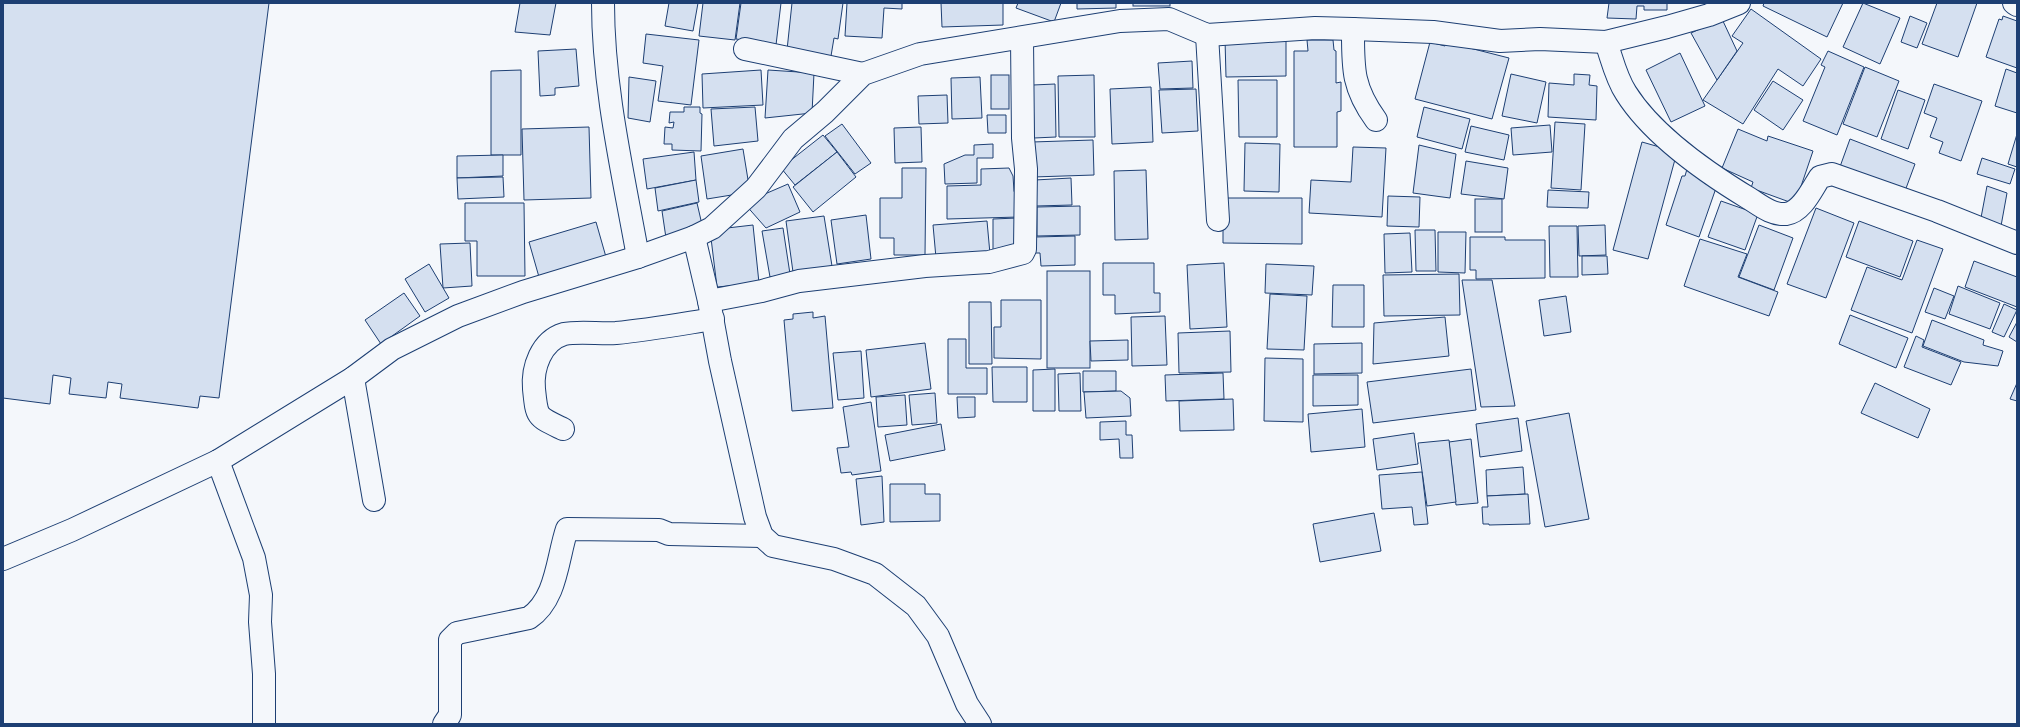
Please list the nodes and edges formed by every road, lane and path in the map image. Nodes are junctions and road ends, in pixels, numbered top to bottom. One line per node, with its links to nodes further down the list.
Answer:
1 (603, 3): 15 (street)
2 (1738, 3): 8 (street)
3 (2014, 3): 4 (street)
4 (2017, 5)
5 (1353, 29): 6 (street); 8 (street); 11 (street)
6 (1207, 35): 7 (street); 12 (street)
7 (1022, 39): 10 (street); 16 (street)
8 (1606, 42): 14 (street)
9 (745, 49): 10 (street)
10 (863, 74): 13 (street)
11 (1376, 120)
12 (1218, 220)
13 (694, 237): 15 (street); 16 (street)
14 (2017, 243)
15 (638, 256): 17 (street)
16 (711, 310): 18 (street); 21 (street)
17 (353, 378): 19 (street); 20 (street)
18 (563, 429)
19 (218, 461): 22 (street); 23 (street)
20 (374, 500)
21 (762, 536): 24 (street); 25 (street)
22 (3, 559)
23 (264, 724)
24 (444, 724)
25 (980, 724)

